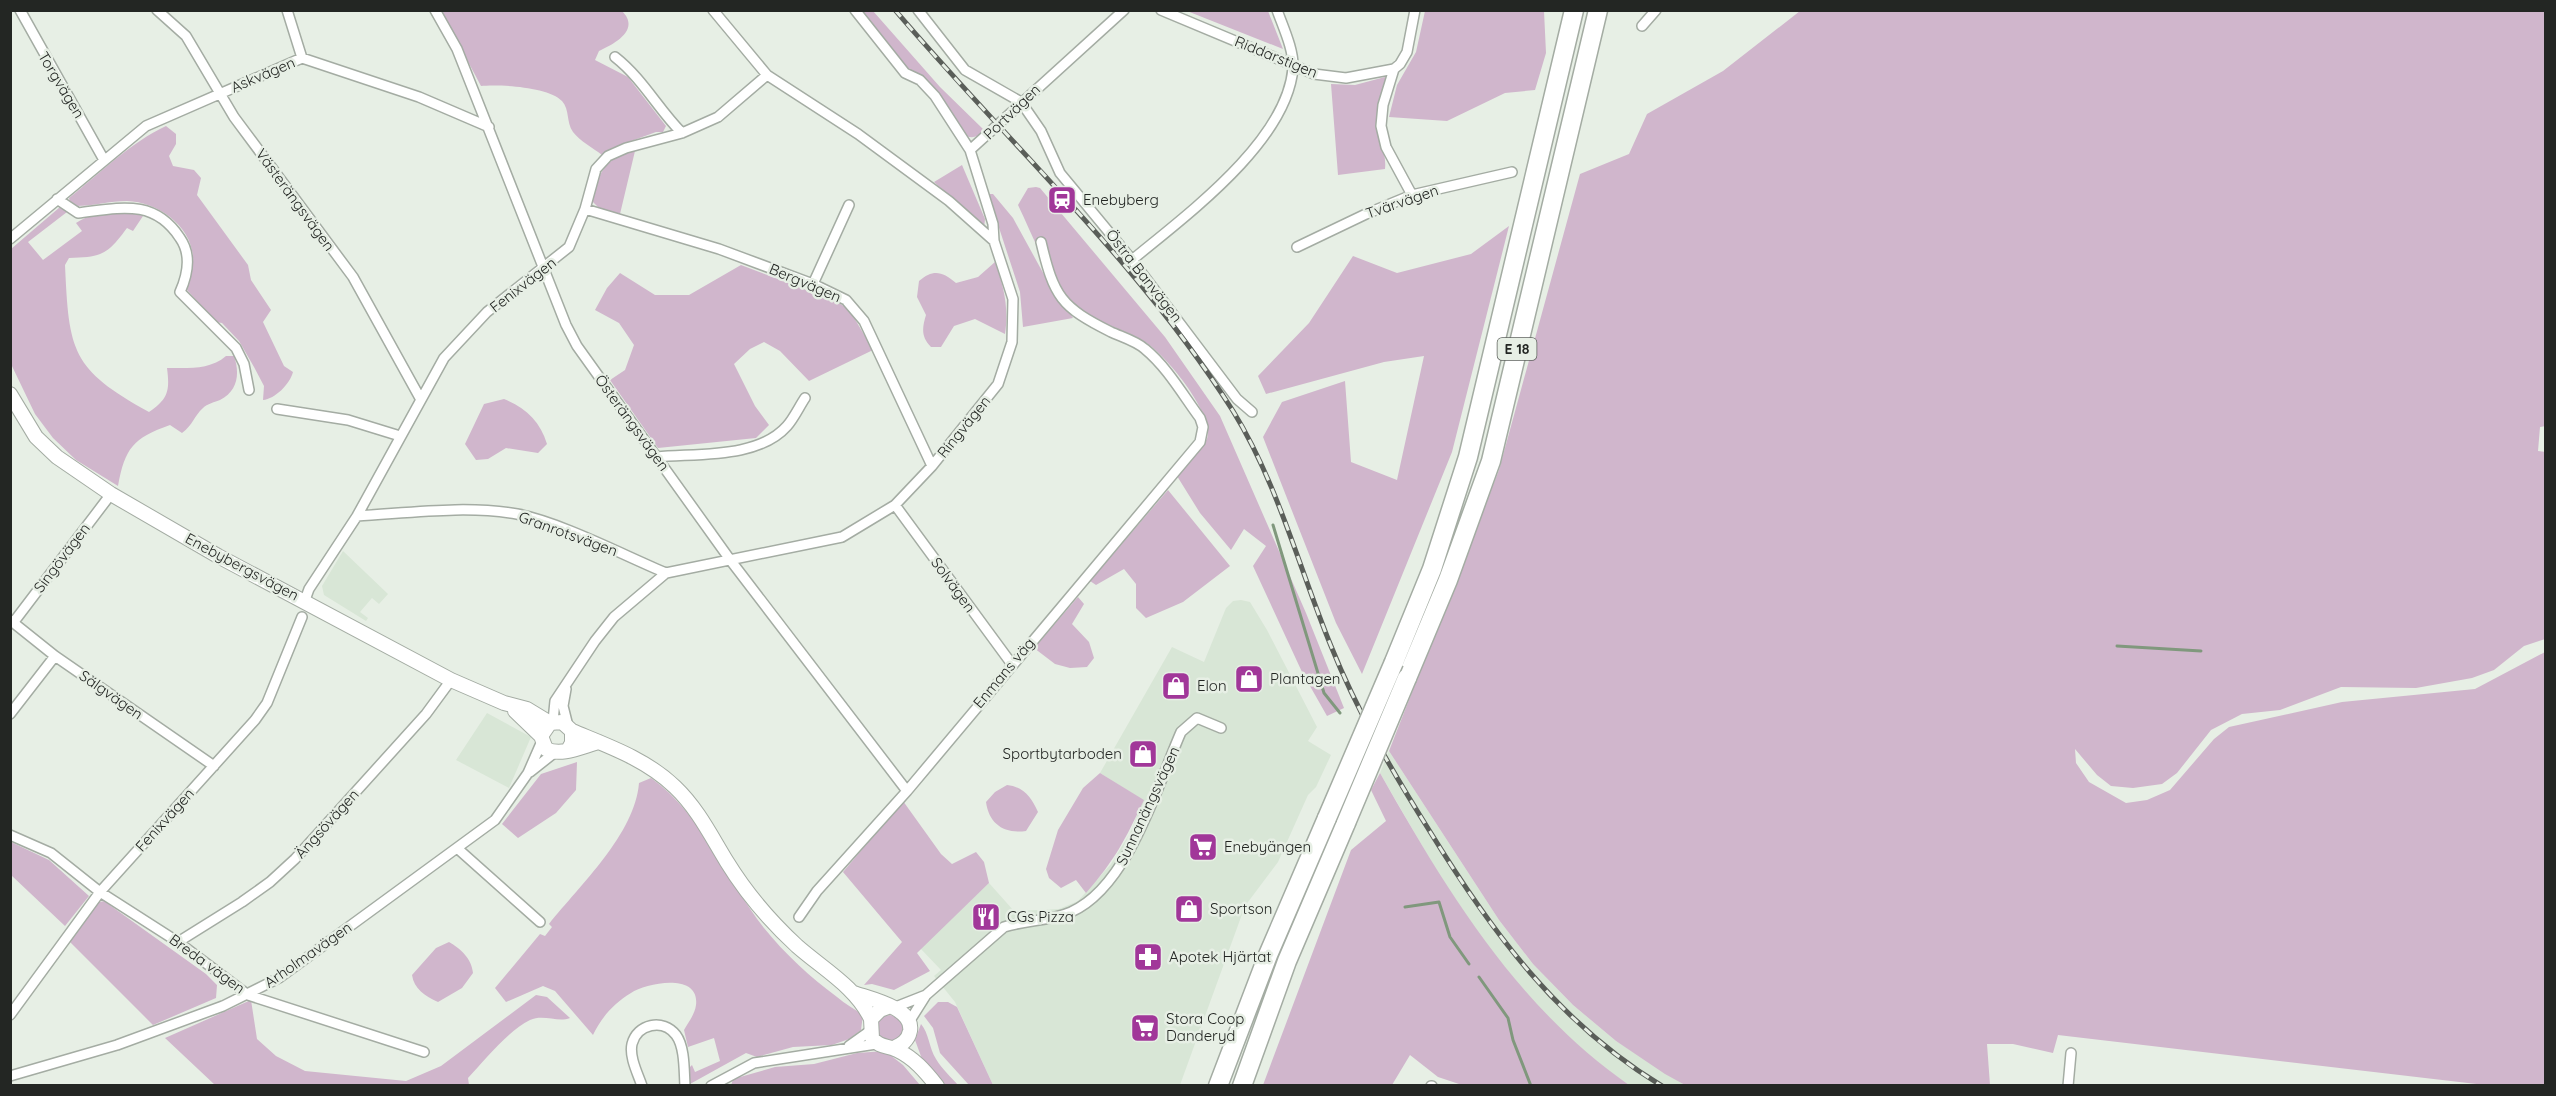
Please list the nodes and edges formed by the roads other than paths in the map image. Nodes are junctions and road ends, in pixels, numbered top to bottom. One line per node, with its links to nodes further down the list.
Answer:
1 (20, 10): 26 (street, Torgvägen)
2 (157, 10): 21 (street, Västerängsvägen)
3 (287, 10): 17 (street)
4 (435, 10): 23 (street, Österängsvägen)
5 (713, 10): 20 (street, Ringvägen)
6 (855, 10): 25 (street)
7 (918, 10): 22 (street, Östra Banvägen)
8 (1124, 10): 22 (street, Portvägen)
9 (1161, 10): 18 (street, Riddarstigen)
10 (1277, 10): 18 (street)
11 (1415, 10): 19 (street)
12 (1574, 10): 96 (highway, E 18, bridge)
13 (1598, 10): 97 (highway, E 18, bridge)
14 (1656, 10): 15 (street)
15 (1642, 26)
16 (615, 57): 24 (street)
17 (302, 58): 21 (street, Askvägen); 23 (street, Askvägen)
18 (1293, 64): 19 (street, Riddarstigen); 36 (street)
19 (1394, 69): 28 (street)
20 (767, 75): 24 (street, Fenixvägen); 33 (street, Ringvägen)
21 (222, 93): 26 (street, Askvägen); 41 (street, Västerängsvägen)
22 (1022, 102): 25 (street, Portvägen); 36 (street, Östra Banvägen)
23 (489, 127): 37 (street, Österängsvägen)
24 (682, 134): 31 (street, Fenixvägen)
25 (970, 150): 33 (street, Portvägen)
26 (104, 160): 29 (street, Askvägen)
27 (1512, 172): 28 (street, Tvärvägen)
28 (1412, 195): 35 (street, Tvärvägen)
29 (57, 199): 32 (street, Askvägen); 39 (street)
30 (849, 205): 38 (street)
31 (585, 209): 37 (street, Fenixvägen); 38 (street, Bergvägen)
32 (10, 239)
33 (994, 241): 47 (street, Ringvägen)
34 (1041, 242): 57 (street, Enmans väg)
35 (1298, 247)
36 (1132, 260): 44 (street, Östra Banvägen)
37 (544, 270): 41 (street, Fenixvägen); 46 (street, Österängsvägen)
38 (813, 284): 47 (street, Bergvägen)
39 (249, 390)
40 (10, 394): 48 (main road, Enebybergsvägen)
41 (420, 398): 45 (street, Fenixvägen)
42 (805, 398): 46 (street)
43 (277, 409): 45 (street)
44 (1252, 412)
45 (400, 436): 50 (street, Fenixvägen)
46 (657, 457): 51 (street, Österängsvägen)
47 (932, 466): 49 (street, Ringvägen)
48 (111, 494): 53 (main road, Enebybergsvägen); 55 (street, Singövägen)
49 (895, 505): 51 (street, Ringvägen); 57 (street, Solvägen)
50 (357, 516): 52 (street, Granrotsvägen); 53 (street, Fenixvägen)
51 (731, 561): 52 (street, Ringvägen); 71 (street, Österängsvägen)
52 (666, 573): 59 (street, Ringvägen)
53 (305, 600): 58 (main road, Enebybergsvägen)
54 (302, 617): 69 (street, Fenixvägen)
55 (12, 621): 56 (street, Sälgvägen)
56 (55, 656): 61 (street); 69 (street, Sälgvägen)
57 (1011, 663): 71 (street, Enmans väg)
58 (451, 680): 60 (main road, Enebybergsvägen); 77 (street, Ängsövägen)
59 (567, 687): 62 (street, Ringvägen); 64 (street, Ringvägen)
60 (504, 703): 62 (main road, Enebybergsvägen); 65 (main road, Enebybergsvägen)
61 (10, 714)
62 (551, 722): 64 (main road); 65 (main road)
63 (1221, 728): 80 (street, Sunnanängsvägen)
64 (570, 729): 66 (main road); 67 (main road)
65 (541, 739): 68 (main road); 70 (street, Arholmavägen)
66 (599, 742): 67 (main road); 78 (main road)
67 (568, 750): 68 (main road)
68 (554, 753): 70 (street, Arholmavägen)
69 (214, 766): 74 (street, Fenixvägen)
70 (528, 773): 73 (street, Arholmavägen)
71 (907, 791): 75 (street, Enmans väg)
72 (10, 835): 74 (street, Breda vägen)
73 (457, 848): 76 (street); 79 (street, Arholmavägen)
74 (100, 892): 77 (street, Breda vägen); 82 (street, Fenixvägen)
75 (799, 917)
76 (540, 922)
77 (178, 942): 79 (street, Breda vägen)
78 (854, 993): 81 (main road); 84 (main road)
79 (248, 994): 88 (street, Breda vägen); 91 (street, Arholmavägen)
80 (926, 995): 81 (street, Sunnanängsvägen); 83 (street, Sunnanängsvägen)
81 (890, 1007): 83 (main road); 84 (main road)
82 (10, 1015)
83 (909, 1022): 85 (main road)
84 (872, 1031): 86 (street); 86 (street); 87 (main road)
85 (908, 1038): 87 (main road); 90 (main road)
86 (847, 1047): 94 (street)
87 (894, 1048): 90 (main road)
88 (424, 1052)
89 (2071, 1053): 98 (street)
90 (917, 1063): 95 (main road)
91 (10, 1076)
92 (642, 1086): 93 (street)
93 (685, 1086)
94 (711, 1086)
95 (937, 1086)
96 (1218, 1086)
97 (1242, 1086)
98 (2068, 1086)

